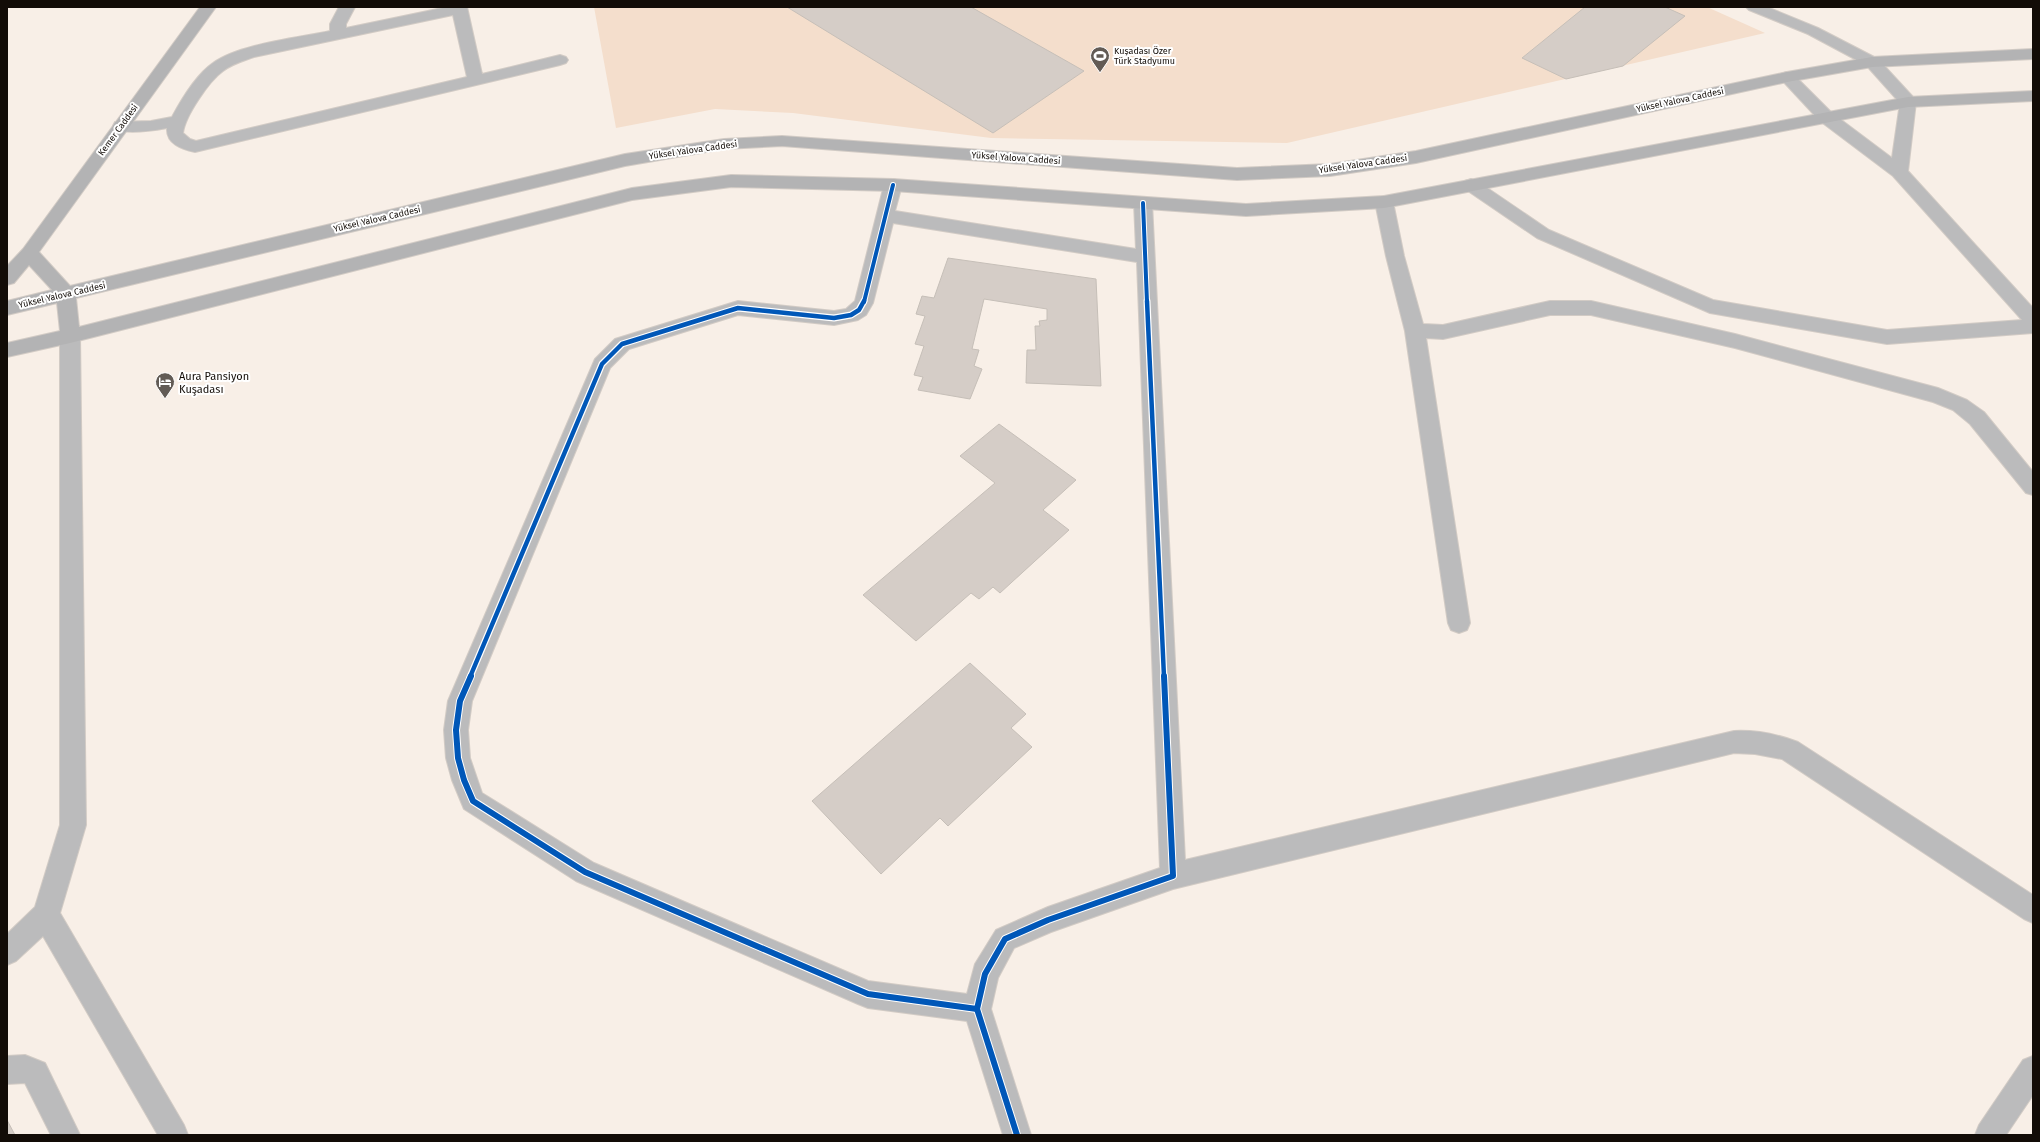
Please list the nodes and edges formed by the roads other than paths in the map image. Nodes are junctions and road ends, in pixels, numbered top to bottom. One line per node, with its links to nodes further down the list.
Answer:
1 (208, 7): 15 (main road, Kemer Caddesi)
2 (347, 7): 5 (street)
3 (1754, 7): 8 (street)
4 (459, 8): 5 (street); 10 (street)
5 (338, 34): 14 (street)
6 (2033, 54): 8 (main road, Yüksel Yalova Caddesi)
7 (560, 60): 10 (street)
8 (1872, 62): 9 (main road, Yüksel Yalova Caddesi); 12 (street)
9 (1787, 77): 13 (street); 25 (main road, Yüksel Yalova Caddesi)
10 (476, 80): 14 (street)
11 (2033, 96): 12 (main road)
12 (1908, 102): 13 (main road); 16 (street)
13 (1826, 117): 16 (street); 18 (main road)
14 (176, 121): 15 (street)
15 (121, 126): 22 (main road, Kemer Caddesi)
16 (1900, 172): 27 (street)
17 (893, 185): 20 (main road); 21 (street); 30 (main road)
18 (1470, 185): 19 (main road); 28 (street)
19 (1384, 202): 20 (main road); 29 (street)
20 (1143, 203): 23 (street)
21 (886, 216): 23 (street); 38 (street)
22 (29, 253): 24 (main road, Kemer Caddesi); 25 (main road)
23 (1145, 258): 34 (street)
24 (7, 278)
25 (66, 294): 26 (main road, Yüksel Yalova Caddesi); 30 (main road)
26 (7, 308)
27 (2033, 320)
28 (2033, 326)
29 (1415, 331): 32 (street); 33 (street)
30 (70, 336): 31 (main road); 36 (street)
31 (7, 350)
32 (2033, 487)
33 (1459, 623)
34 (1173, 876): 35 (street); 38 (street)
35 (2033, 910)
36 (46, 915): 37 (street); 42 (street)
37 (7, 952)
38 (977, 1009): 43 (street)
39 (7, 1070): 41 (street)
40 (2033, 1070): 44 (street)
41 (66, 1135)
42 (174, 1135)
43 (1017, 1135)
44 (1989, 1135)

